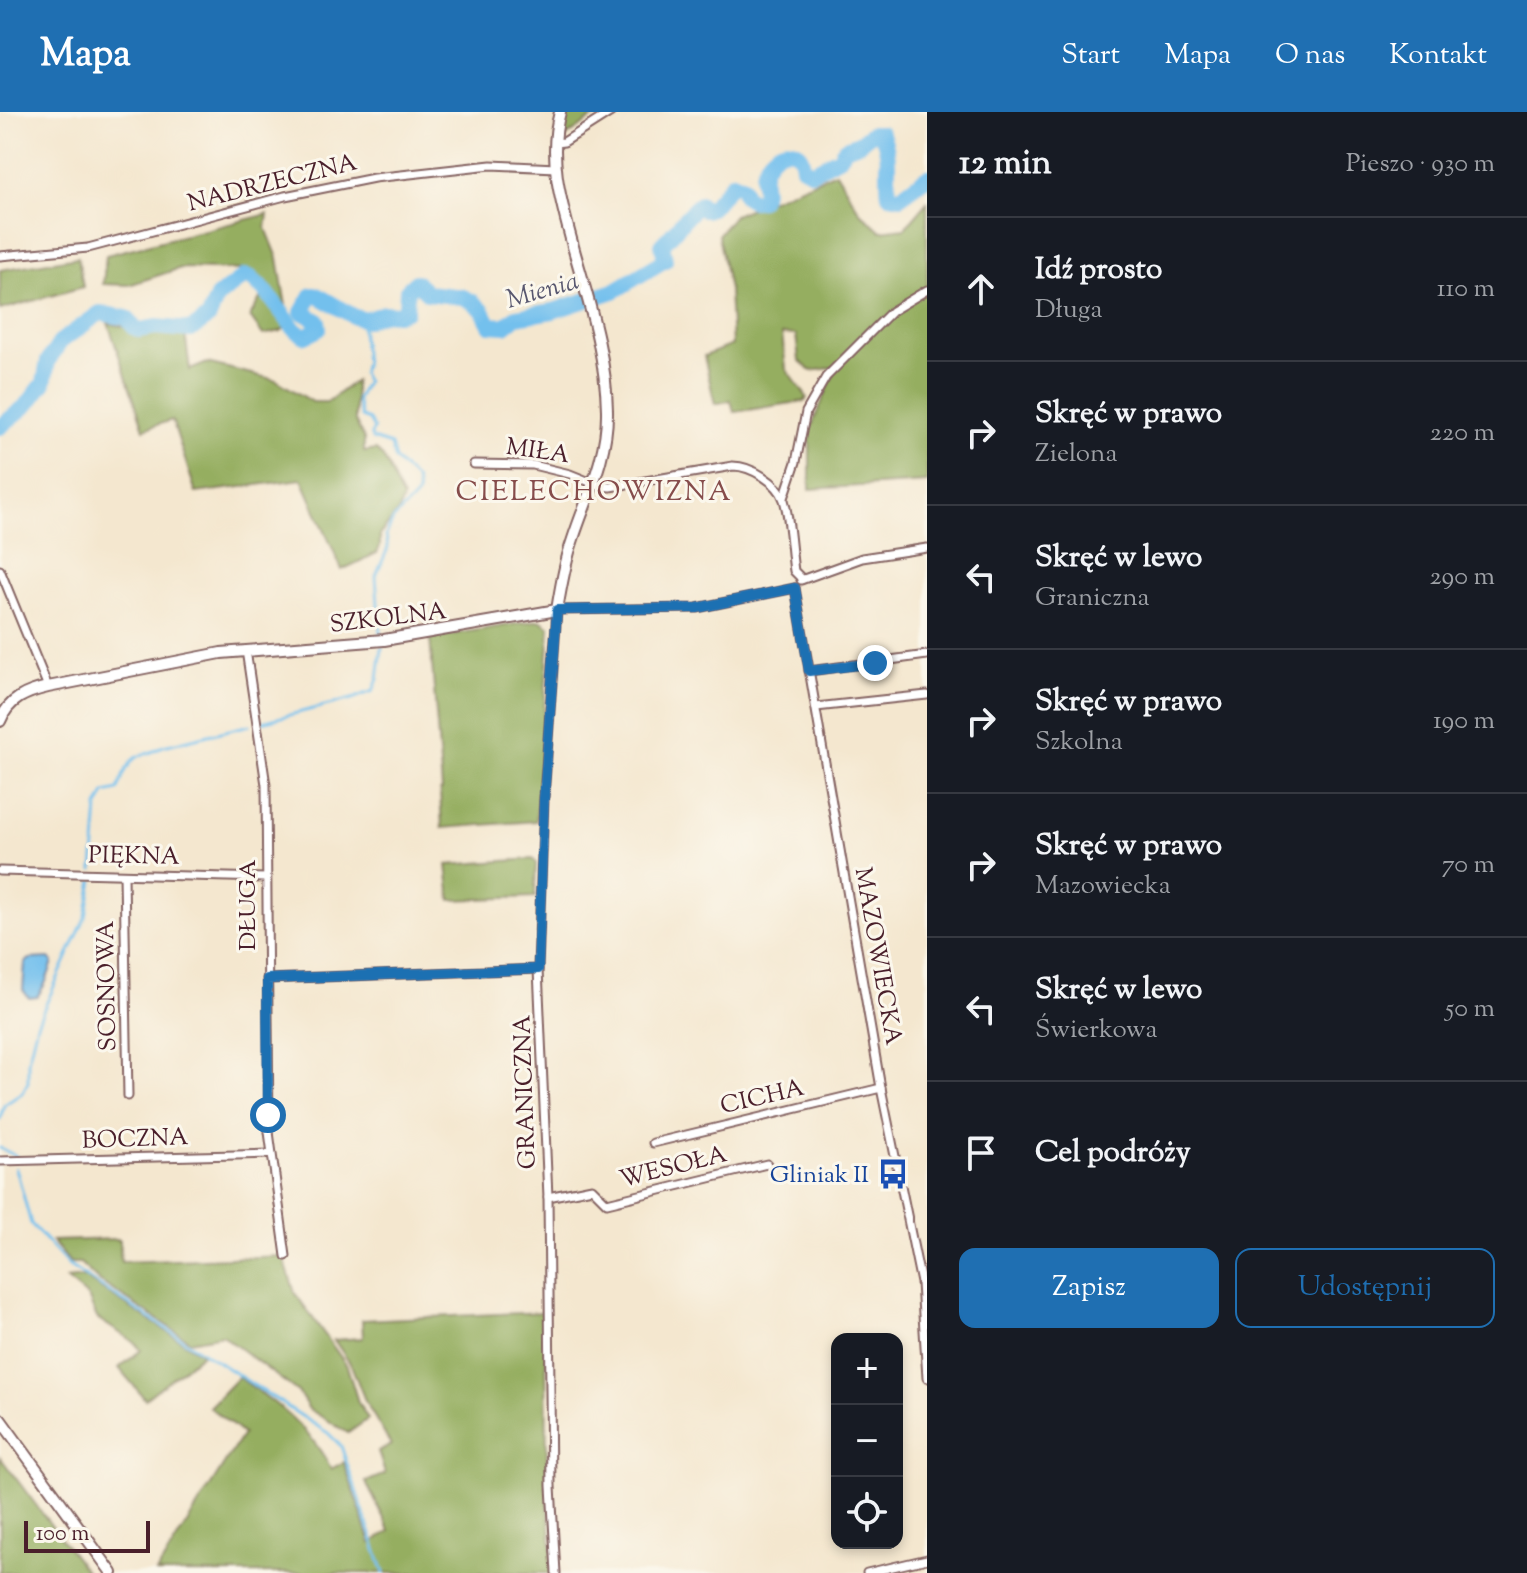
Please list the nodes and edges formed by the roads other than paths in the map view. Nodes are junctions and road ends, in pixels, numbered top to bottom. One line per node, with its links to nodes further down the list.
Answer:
1 (560, 112): 3 (street)
2 (611, 112): 3 (street)
3 (555, 143): 4 (street)
4 (556, 168): 5 (street, NADRZECZNA); 8 (street)
5 (0, 256)
6 (927, 290): 9 (street)
7 (474, 464): 8 (street, MIŁA)
8 (595, 483): 9 (street, MIŁA); 14 (street)
9 (784, 498): 12 (street)
10 (927, 548): 12 (street)
11 (0, 570): 18 (street)
12 (802, 579): 13 (street)
13 (795, 588): 14 (street, SZKOLNA); 17 (street, MAZOWIECKA)
14 (557, 610): 15 (street, SZKOLNA); 25 (street, GRANICZNA)
15 (246, 650): 18 (street, SZKOLNA); 24 (street, DŁUGA)
16 (927, 655): 17 (street)
17 (809, 671): 20 (street, MAZOWIECKA)
18 (48, 687): 21 (street, SZKOLNA)
19 (927, 695): 20 (street)
20 (816, 707): 27 (street, MAZOWIECKA)
21 (1, 715)
22 (0, 871): 23 (street, PIĘKNA)
23 (124, 875): 24 (street, PIĘKNA); 28 (street, SOSNOWA)
24 (266, 878): 26 (street, DŁUGA)
25 (538, 969): 26 (street); 33 (street, GRANICZNA)
26 (267, 979): 30 (street, DŁUGA)
27 (881, 1088): 29 (street, CICHA); 35 (street, MAZOWIECKA)
28 (128, 1096)
29 (653, 1143)
30 (270, 1154): 31 (street, BOCZNA); 34 (street, DŁUGA)
31 (0, 1161)
32 (767, 1164): 33 (street, WESOŁA)
33 (548, 1197): 39 (street, GRANICZNA)
34 (286, 1256)
35 (927, 1378)
36 (0, 1419): 38 (street)
37 (927, 1559): 40 (street)
38 (112, 1573)
39 (556, 1573)
40 (867, 1573)

